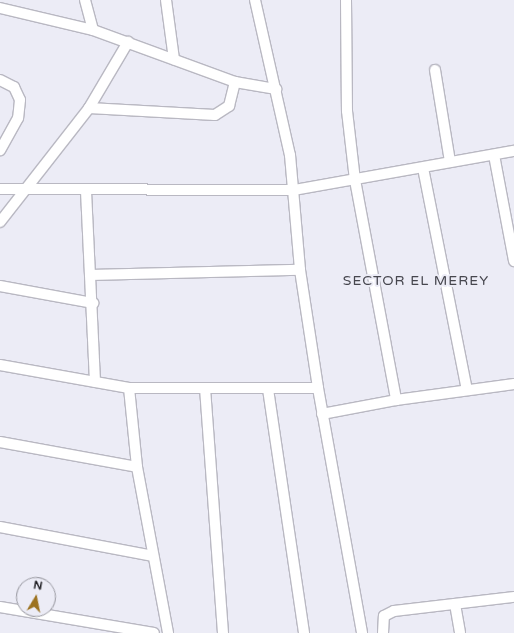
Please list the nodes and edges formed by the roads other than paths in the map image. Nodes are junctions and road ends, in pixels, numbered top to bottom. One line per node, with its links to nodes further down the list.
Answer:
1 (86, 0): 6 (street)
2 (166, 0): 8 (street)
3 (255, 0): 12 (street)
4 (346, 0): 19 (street)
5 (0, 8): 6 (street)
6 (93, 30): 7 (street)
7 (128, 42): 8 (street); 13 (street)
8 (174, 58): 11 (street)
9 (436, 70): 17 (street)
10 (0, 80): 14 (street)
11 (234, 82): 12 (street); 13 (street)
12 (276, 89): 21 (street)
13 (89, 108): 22 (street)
14 (0, 150)
15 (514, 152): 16 (street)
16 (494, 155): 17 (street); 25 (street)
17 (450, 162): 18 (street)
18 (423, 168): 19 (street); 37 (street)
19 (356, 180): 21 (street); 38 (street)
20 (0, 189): 22 (street)
21 (294, 190): 23 (street); 26 (street)
22 (22, 191): 23 (street); 24 (street)
23 (86, 191): 27 (street)
24 (0, 222)
25 (514, 261)
26 (300, 270): 27 (street); 35 (street)
27 (90, 275): 29 (street)
28 (0, 286): 29 (street)
29 (93, 303): 31 (street)
30 (0, 364): 31 (street)
31 (95, 382): 33 (street)
32 (514, 384): 37 (street)
33 (129, 388): 34 (street); 41 (street)
34 (205, 388): 36 (street); 49 (street)
35 (318, 388): 36 (street); 39 (street)
36 (268, 389): 50 (street)
37 (467, 390): 38 (street)
38 (396, 400): 39 (street)
39 (322, 414): 51 (street)
40 (0, 442): 41 (street)
41 (137, 467): 43 (street)
42 (0, 527): 43 (street)
43 (153, 556): 48 (street)
44 (514, 596): 45 (street)
45 (455, 604): 52 (street); 53 (street)
46 (0, 607): 47 (street)
47 (154, 633)
48 (168, 633)
49 (223, 633)
50 (304, 633)
51 (362, 633)
52 (383, 633)
53 (460, 633)

